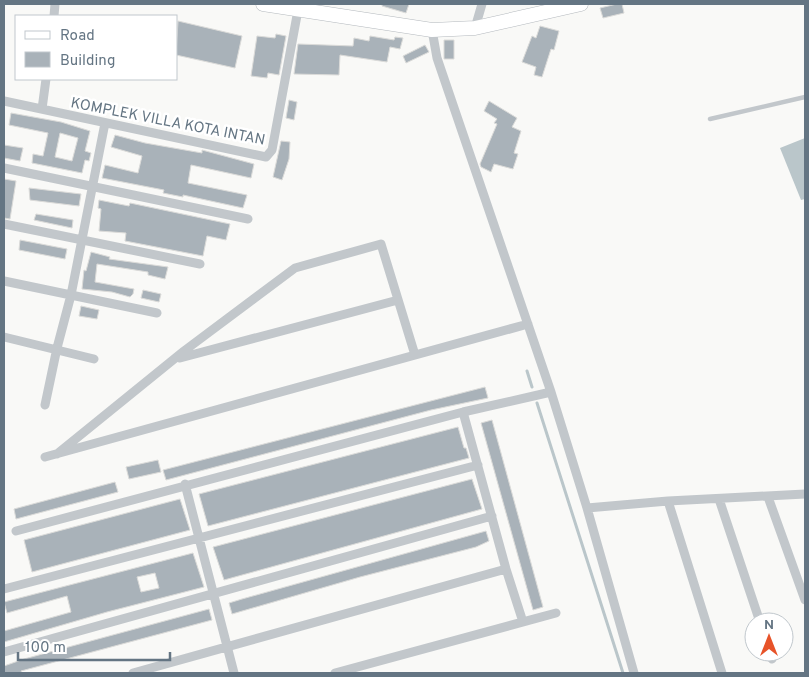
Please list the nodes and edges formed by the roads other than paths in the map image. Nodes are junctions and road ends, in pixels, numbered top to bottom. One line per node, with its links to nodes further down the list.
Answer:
1 (263, 4): 4 (main road)
2 (482, 4): 5 (street)
3 (581, 4): 5 (main road)
4 (298, 10): 6 (main road); 12 (street, KOMPLEK VILLA KOTA INTAN)
5 (475, 28): 6 (main road)
6 (432, 30): 23 (street)
7 (46, 80): 10 (street)
8 (805, 97): 11 (lane)
9 (4, 101): 10 (street, KOMPLEK VILLA KOTA INTAN)
10 (42, 110): 12 (street, KOMPLEK VILLA KOTA INTAN)
11 (710, 119)
12 (104, 123): 14 (street)
13 (4, 168): 14 (street)
14 (92, 185): 15 (street); 17 (street)
15 (248, 219)
16 (4, 224): 17 (street)
17 (82, 241): 18 (street); 20 (street)
18 (200, 264)
19 (4, 281): 20 (street)
20 (71, 295): 22 (street); 25 (street)
21 (398, 300): 26 (street); 28 (street); 28 (street)
22 (157, 313)
23 (528, 324): 26 (street); 29 (street)
24 (4, 338): 25 (street)
25 (56, 350): 27 (street); 30 (street)
26 (415, 355): 32 (street)
27 (94, 359)
28 (174, 360): 32 (street)
29 (551, 392): 31 (street); 40 (street)
30 (45, 405)
31 (463, 412): 34 (street); 35 (street)
32 (57, 454): 33 (street)
33 (45, 457)
34 (478, 465): 41 (street); 43 (street)
35 (185, 484): 42 (street); 43 (street)
36 (805, 494): 37 (street)
37 (768, 497): 38 (street); 47 (street)
38 (719, 499): 39 (street); 48 (street)
39 (668, 501): 40 (street); 57 (street)
40 (588, 508): 56 (street)
41 (492, 516): 44 (street); 46 (street)
42 (16, 531)
43 (199, 537): 45 (street); 46 (street)
44 (506, 569): 50 (street); 51 (street)
45 (4, 589)
46 (214, 593): 51 (street); 52 (street)
47 (805, 600)
48 (757, 612)
49 (556, 613): 50 (street)
50 (523, 622): 55 (street)
51 (227, 647): 53 (street); 54 (street)
52 (4, 652)
53 (134, 673)
54 (234, 673)
55 (335, 673)
56 (634, 673)
57 (722, 673)

